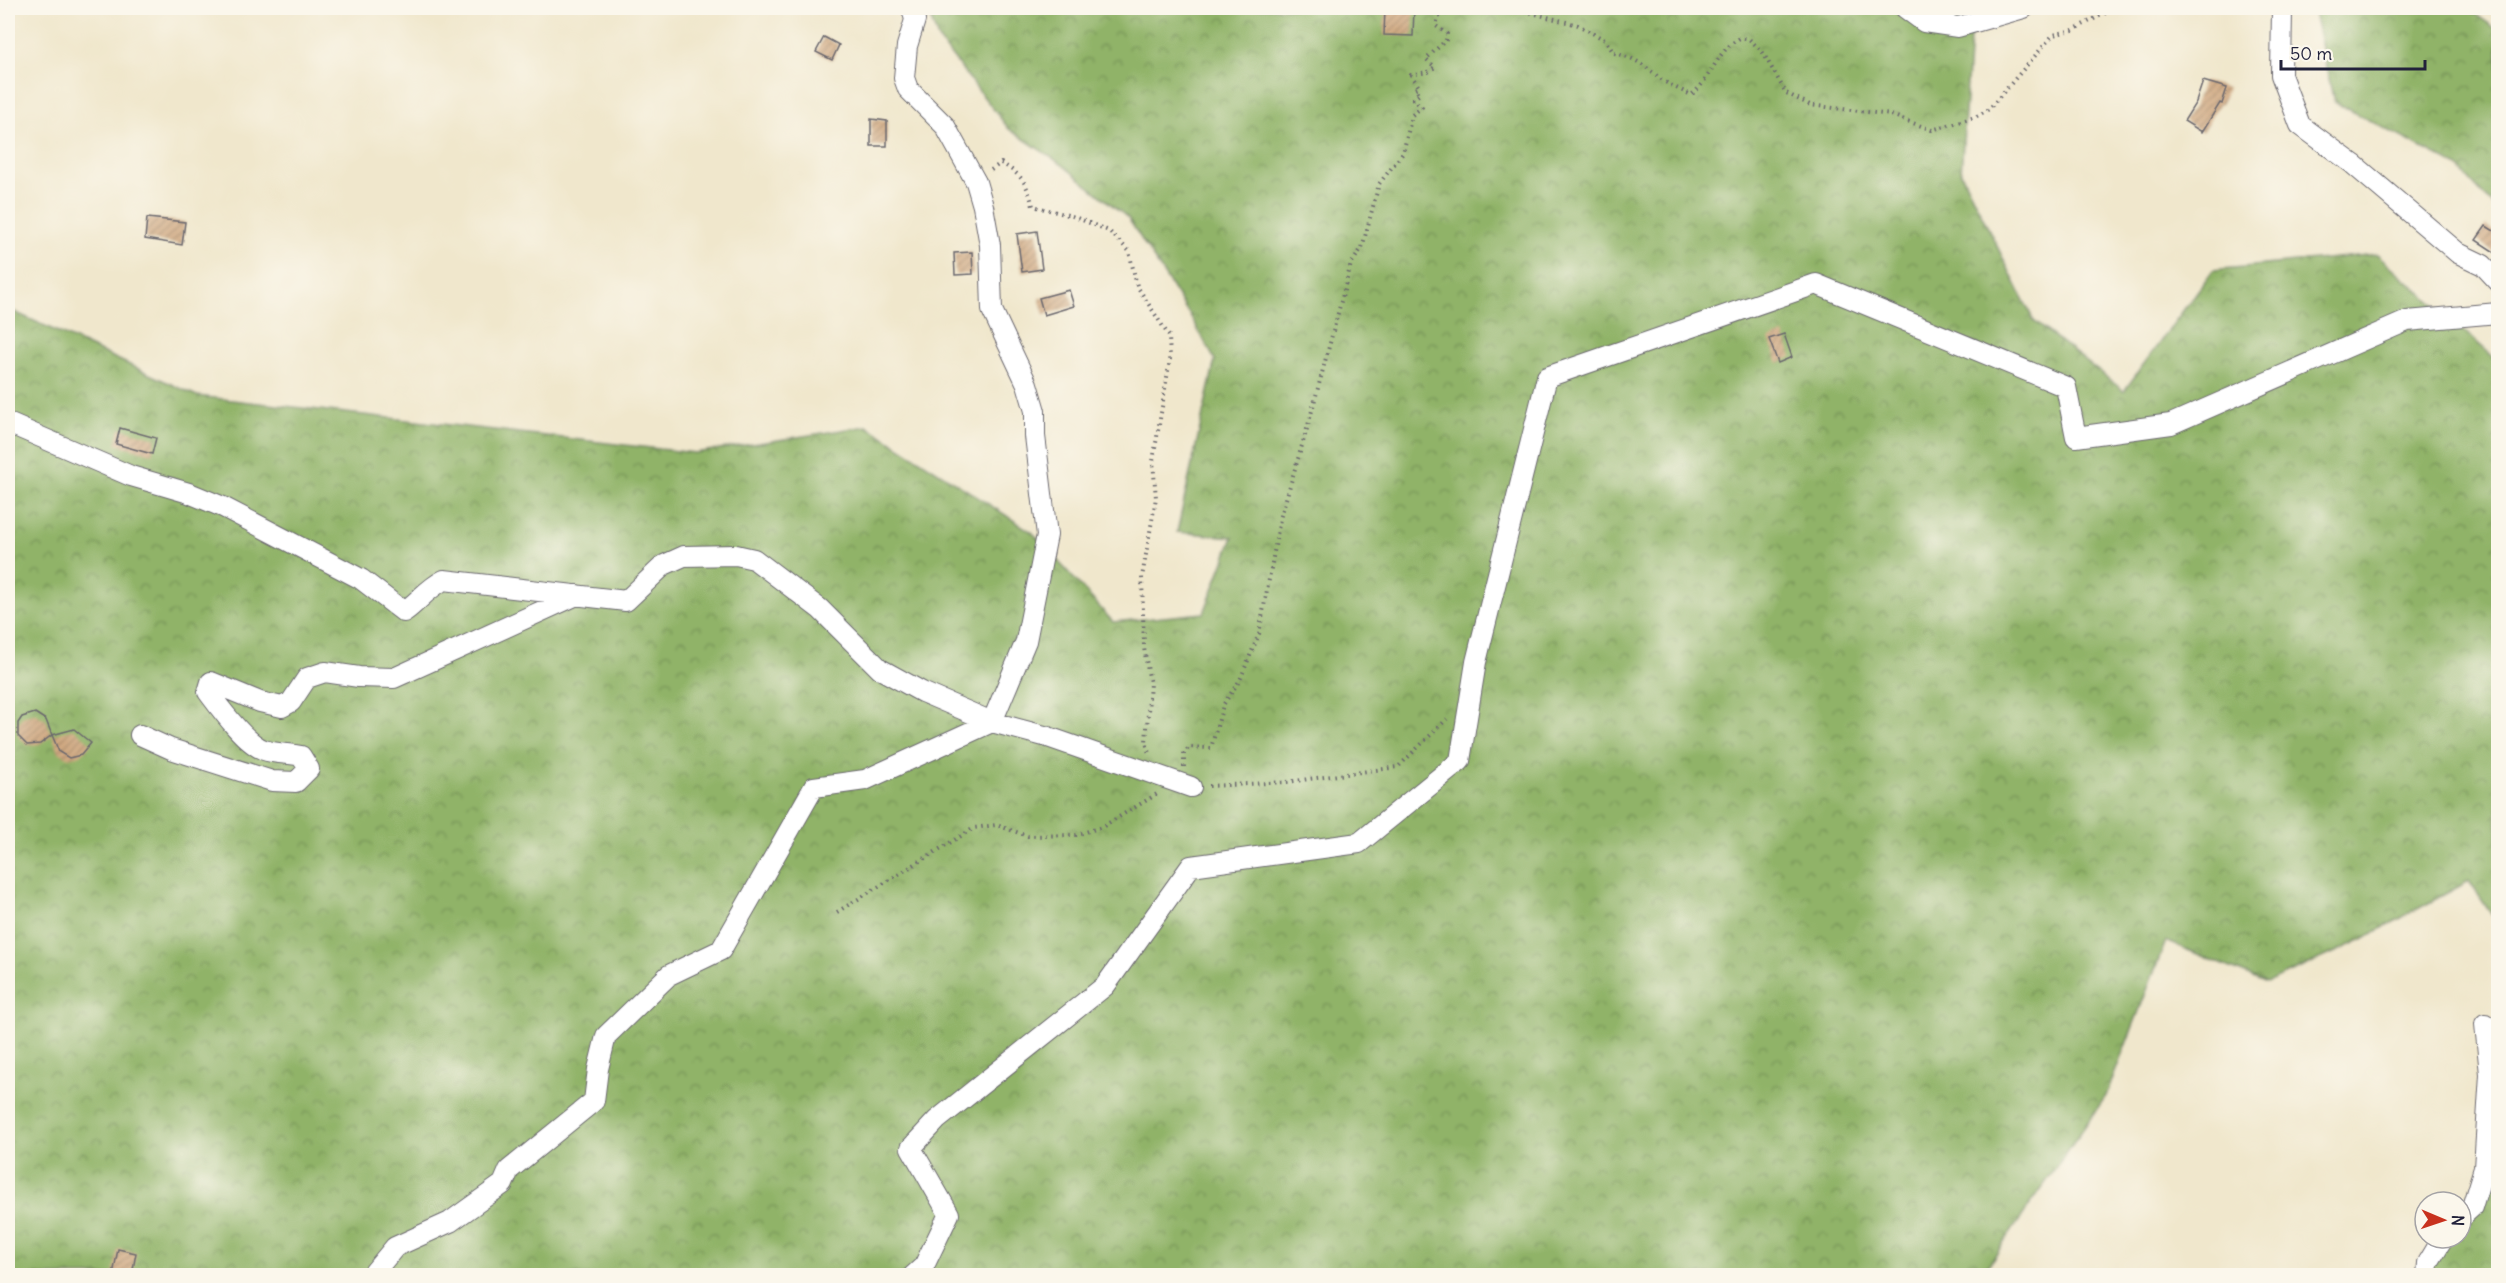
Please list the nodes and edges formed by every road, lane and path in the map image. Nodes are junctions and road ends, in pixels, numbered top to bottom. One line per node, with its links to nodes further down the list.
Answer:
1 (912, 8): 14 (street)
2 (1454, 8): 17 (path)
3 (1513, 8): 6 (path)
4 (1905, 8): 5 (street)
5 (2024, 8)
6 (2115, 8)
7 (2282, 8): 9 (street)
8 (989, 181): 16 (path)
9 (2499, 281)
10 (2499, 313): 13 (street)
11 (8, 423): 12 (street)
12 (577, 595): 14 (street); 15 (street)
13 (1471, 695): 17 (path); 23 (street)
14 (992, 722): 17 (street); 22 (street)
15 (140, 735)
16 (1150, 759)
17 (1191, 787): 18 (path)
18 (837, 912)
19 (2485, 1024): 20 (street)
20 (2473, 1204)
21 (2436, 1250): 24 (street)
22 (370, 1275)
23 (913, 1275)
24 (2427, 1275)

